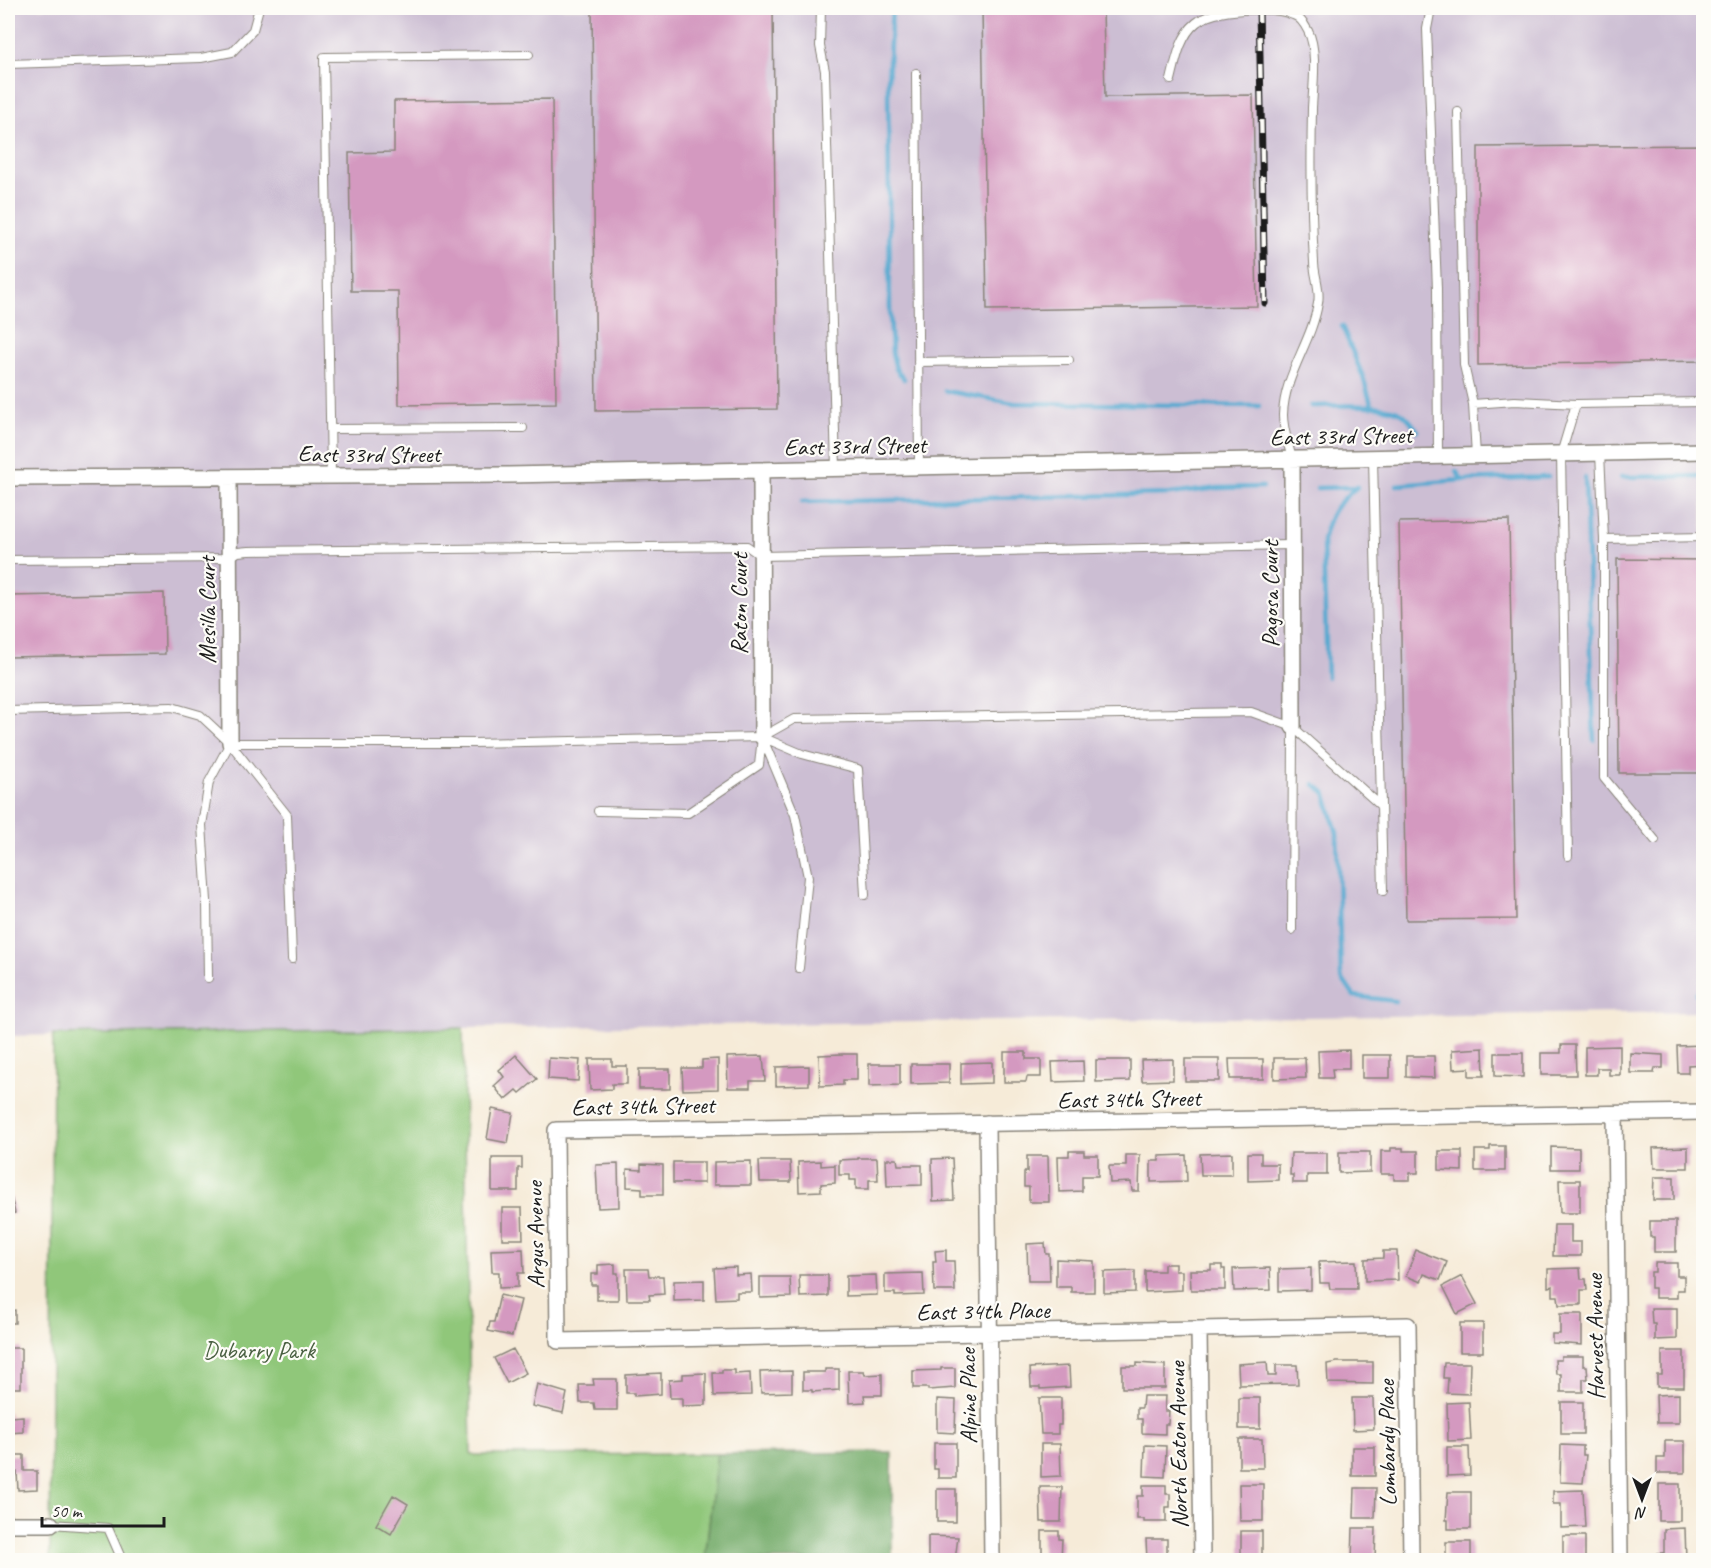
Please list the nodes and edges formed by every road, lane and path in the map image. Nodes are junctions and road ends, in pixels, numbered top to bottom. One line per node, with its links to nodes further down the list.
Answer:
1 (259, 8): 5 (lane)
2 (821, 8): 24 (lane)
3 (1431, 8): 20 (lane)
4 (529, 56): 15 (lane)
5 (8, 63)
6 (916, 73): 10 (lane)
7 (1171, 80): 22 (lane)
8 (1458, 112): 12 (lane)
9 (1069, 360): 10 (lane)
10 (918, 362): 23 (lane)
11 (1704, 402): 13 (lane)
12 (1473, 404): 13 (lane); 19 (lane)
13 (1576, 404): 18 (lane)
14 (523, 428): 15 (lane)
15 (332, 429): 26 (lane)
16 (1704, 451): 17 (street, East 33rd Street)
17 (1600, 453): 18 (street, East 33rd Street); 30 (lane)
18 (1562, 454): 19 (street, East 33rd Street); 42 (lane)
19 (1476, 456): 20 (street, East 33rd Street)
20 (1438, 457): 21 (street, East 33rd Street)
21 (1373, 458): 22 (street, East 33rd Street); 39 (lane)
22 (1292, 460): 23 (street, East 33rd Street); 31 (street, Pagosa Court)
23 (919, 467): 24 (street, East 33rd Street)
24 (836, 469): 25 (street, East 33rd Street)
25 (761, 471): 26 (street, East 33rd Street); 32 (street, Raton Court)
26 (332, 476): 27 (street, East 33rd Street)
27 (229, 477): 28 (street, East 33rd Street); 33 (street, Mesilla Court)
28 (8, 478)
29 (1704, 537): 30 (lane)
30 (1604, 539): 41 (lane)
31 (1292, 545): 32 (lane); 36 (street, Pagosa Court)
32 (761, 556): 33 (lane); 37 (street, Raton Court)
33 (229, 558): 34 (lane); 38 (street, Mesilla Court)
34 (8, 560)
35 (8, 711): 38 (lane)
36 (1293, 728): 37 (lane); 39 (lane); 45 (lane)
37 (762, 738): 38 (lane); 40 (lane); 44 (lane); 47 (lane)
38 (230, 743): 46 (lane); 48 (lane)
39 (1381, 806): 43 (lane)
40 (598, 811)
41 (1655, 840)
42 (1568, 856)
43 (1383, 891)
44 (866, 895)
45 (1292, 930)
46 (292, 959)
47 (799, 968)
48 (208, 978)
49 (1704, 1112): 50 (street, East 34th Street)
50 (1615, 1114): 51 (street, East 34th Street); 63 (street, Harvest Avenue)
51 (987, 1123): 52 (street, East 34th Street); 55 (street, Alpine Place)
52 (556, 1130): 56 (street, Argus Avenue)
53 (1408, 1325): 54 (street, East 34th Place); 62 (street, Lombardy Place)
54 (1199, 1329): 55 (street, East 34th Place); 61 (street, North Eaton Avenue)
55 (990, 1333): 56 (street, East 34th Place); 60 (street, Alpine Place)
56 (558, 1341)
57 (8, 1524): 58 (street)
58 (51, 1524): 59 (lane)
59 (122, 1560)
60 (992, 1560)
61 (1202, 1560)
62 (1411, 1560)
63 (1620, 1560)

